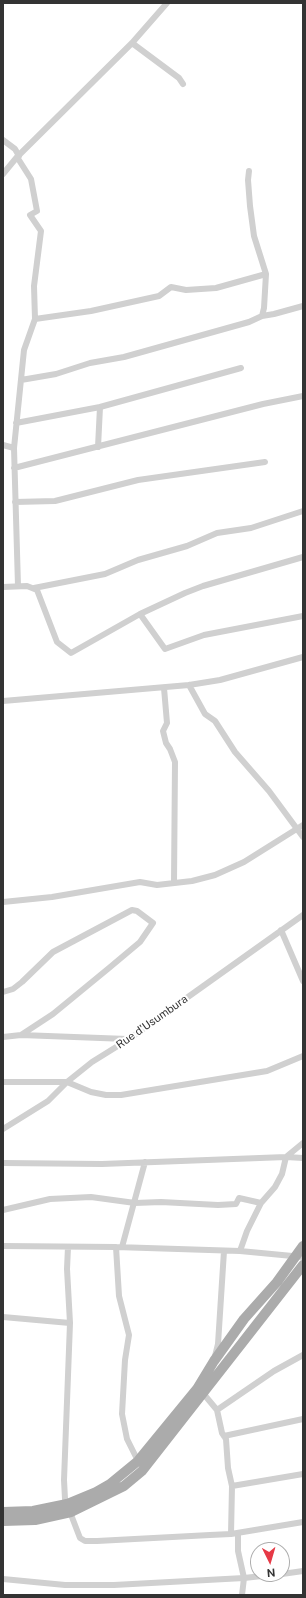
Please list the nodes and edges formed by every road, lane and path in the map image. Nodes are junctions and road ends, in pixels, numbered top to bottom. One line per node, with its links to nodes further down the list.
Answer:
1 (168, 3): 2 (street)
2 (132, 43): 3 (street); 5 (street)
3 (183, 84)
4 (3, 140): 5 (street)
5 (18, 157): 7 (street); 11 (street)
6 (249, 172): 8 (street)
7 (3, 174)
8 (266, 274): 10 (street); 11 (street)
9 (303, 306): 10 (street)
10 (262, 316): 13 (street)
11 (35, 319): 13 (street)
12 (241, 368): 15 (street)
13 (21, 380): 16 (street)
14 (303, 396): 18 (street)
15 (100, 407): 16 (street); 18 (street)
16 (16, 422): 19 (street)
17 (3, 445): 19 (street)
18 (98, 447): 21 (street)
19 (14, 448): 21 (street)
20 (265, 462): 22 (street)
21 (14, 468): 22 (street)
22 (15, 502): 25 (street)
23 (303, 511): 27 (street)
24 (303, 557): 28 (street)
25 (18, 586): 26 (street); 27 (street)
26 (3, 587)
27 (34, 588): 28 (street)
28 (140, 614): 29 (street)
29 (303, 616)
30 (303, 657): 31 (street)
31 (189, 685): 32 (street); 35 (street)
32 (164, 688): 33 (street); 37 (street)
33 (3, 701)
34 (303, 825): 35 (street)
35 (296, 828): 36 (street); 37 (street)
36 (303, 838)
37 (174, 883): 38 (street)
38 (3, 902)
39 (303, 915): 40 (street, Rue d'Usumbura)
40 (281, 930): 41 (street); 45 (street, Rue d'Usumbura)
41 (303, 981)
42 (3, 992): 43 (street)
43 (20, 1035): 44 (street); 45 (street)
44 (3, 1037)
45 (129, 1039): 48 (street, Rue d'Usumbura)
46 (303, 1056): 48 (street)
47 (3, 1082): 48 (street)
48 (67, 1082): 49 (street, Rue d'Usumbura)
49 (3, 1130)
50 (303, 1143): 51 (street)
51 (286, 1156): 52 (street); 53 (street); 56 (street)
52 (303, 1158)
53 (145, 1162): 54 (street); 55 (street)
54 (3, 1163)
55 (135, 1203): 56 (street); 57 (street); 61 (street)
56 (261, 1203): 62 (street)
57 (3, 1210)
58 (3, 1246): 60 (street)
59 (303, 1246): 64 (main road)
60 (68, 1247): 61 (street); 67 (street)
61 (119, 1247): 63 (street); 75 (street)
62 (240, 1251): 63 (street); 64 (street)
63 (224, 1252): 69 (street)
64 (300, 1256): 69 (main road)
65 (303, 1266): 70 (main road)
66 (3, 1317): 67 (street)
67 (70, 1323): 78 (street)
68 (303, 1355): 72 (street)
69 (214, 1361): 70 (street); 71 (main road)
70 (213, 1382): 71 (main road)
71 (200, 1391): 72 (street); 75 (main road); 78 (main road)
72 (217, 1410): 74 (street)
73 (303, 1419): 74 (street)
74 (224, 1436): 77 (street)
75 (138, 1461): 78 (main road)
76 (303, 1474): 77 (street)
77 (232, 1486): 83 (street)
78 (69, 1508): 79 (main road); 80 (main road); 83 (street)
79 (3, 1512)
80 (3, 1521)
81 (303, 1522): 82 (street)
82 (238, 1533): 83 (street); 87 (street)
83 (231, 1534)
84 (303, 1571): 85 (street)
85 (290, 1573)
86 (250, 1577): 87 (street)
87 (244, 1578): 88 (street); 89 (street)
88 (3, 1579)
89 (242, 1595)

